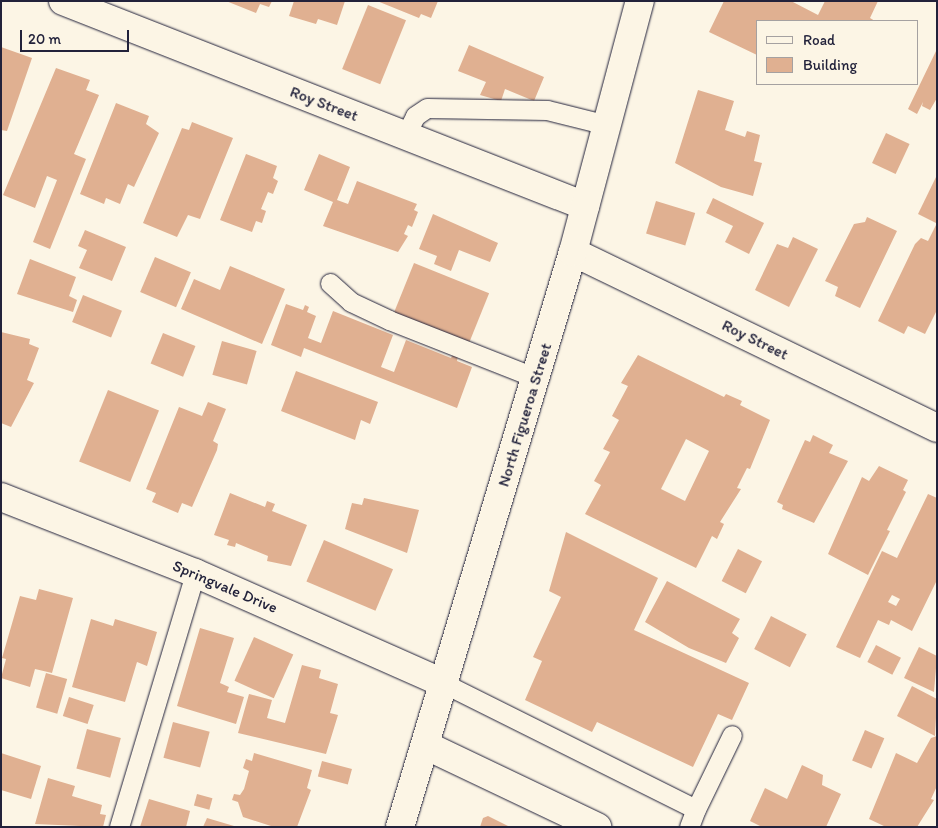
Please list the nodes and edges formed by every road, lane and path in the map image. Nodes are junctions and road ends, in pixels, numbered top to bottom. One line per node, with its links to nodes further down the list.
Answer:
1 (63, 1): 4 (street, Roy Street)
2 (640, 1): 3 (street, North Figueroa Street)
3 (607, 125): 4 (lane); 5 (street, North Figueroa Street)
4 (405, 136): 5 (street, Roy Street)
5 (586, 206): 6 (street, North Figueroa Street)
6 (573, 252): 8 (street, North Figueroa Street); 9 (street, Roy Street)
7 (330, 282): 8 (lane)
8 (536, 378): 12 (street, North Figueroa Street)
9 (937, 428)
10 (1, 497): 11 (street, Springvale Drive)
11 (195, 573): 12 (street, Springvale Drive); 16 (lane)
12 (445, 684): 14 (street, North Figueroa Street); 15 (lane)
13 (732, 734): 15 (lane)
14 (425, 746): 17 (street, North Figueroa Street); 18 (street)
15 (696, 809): 19 (lane)
16 (119, 827)
17 (400, 827)
18 (597, 827)
19 (689, 827)

